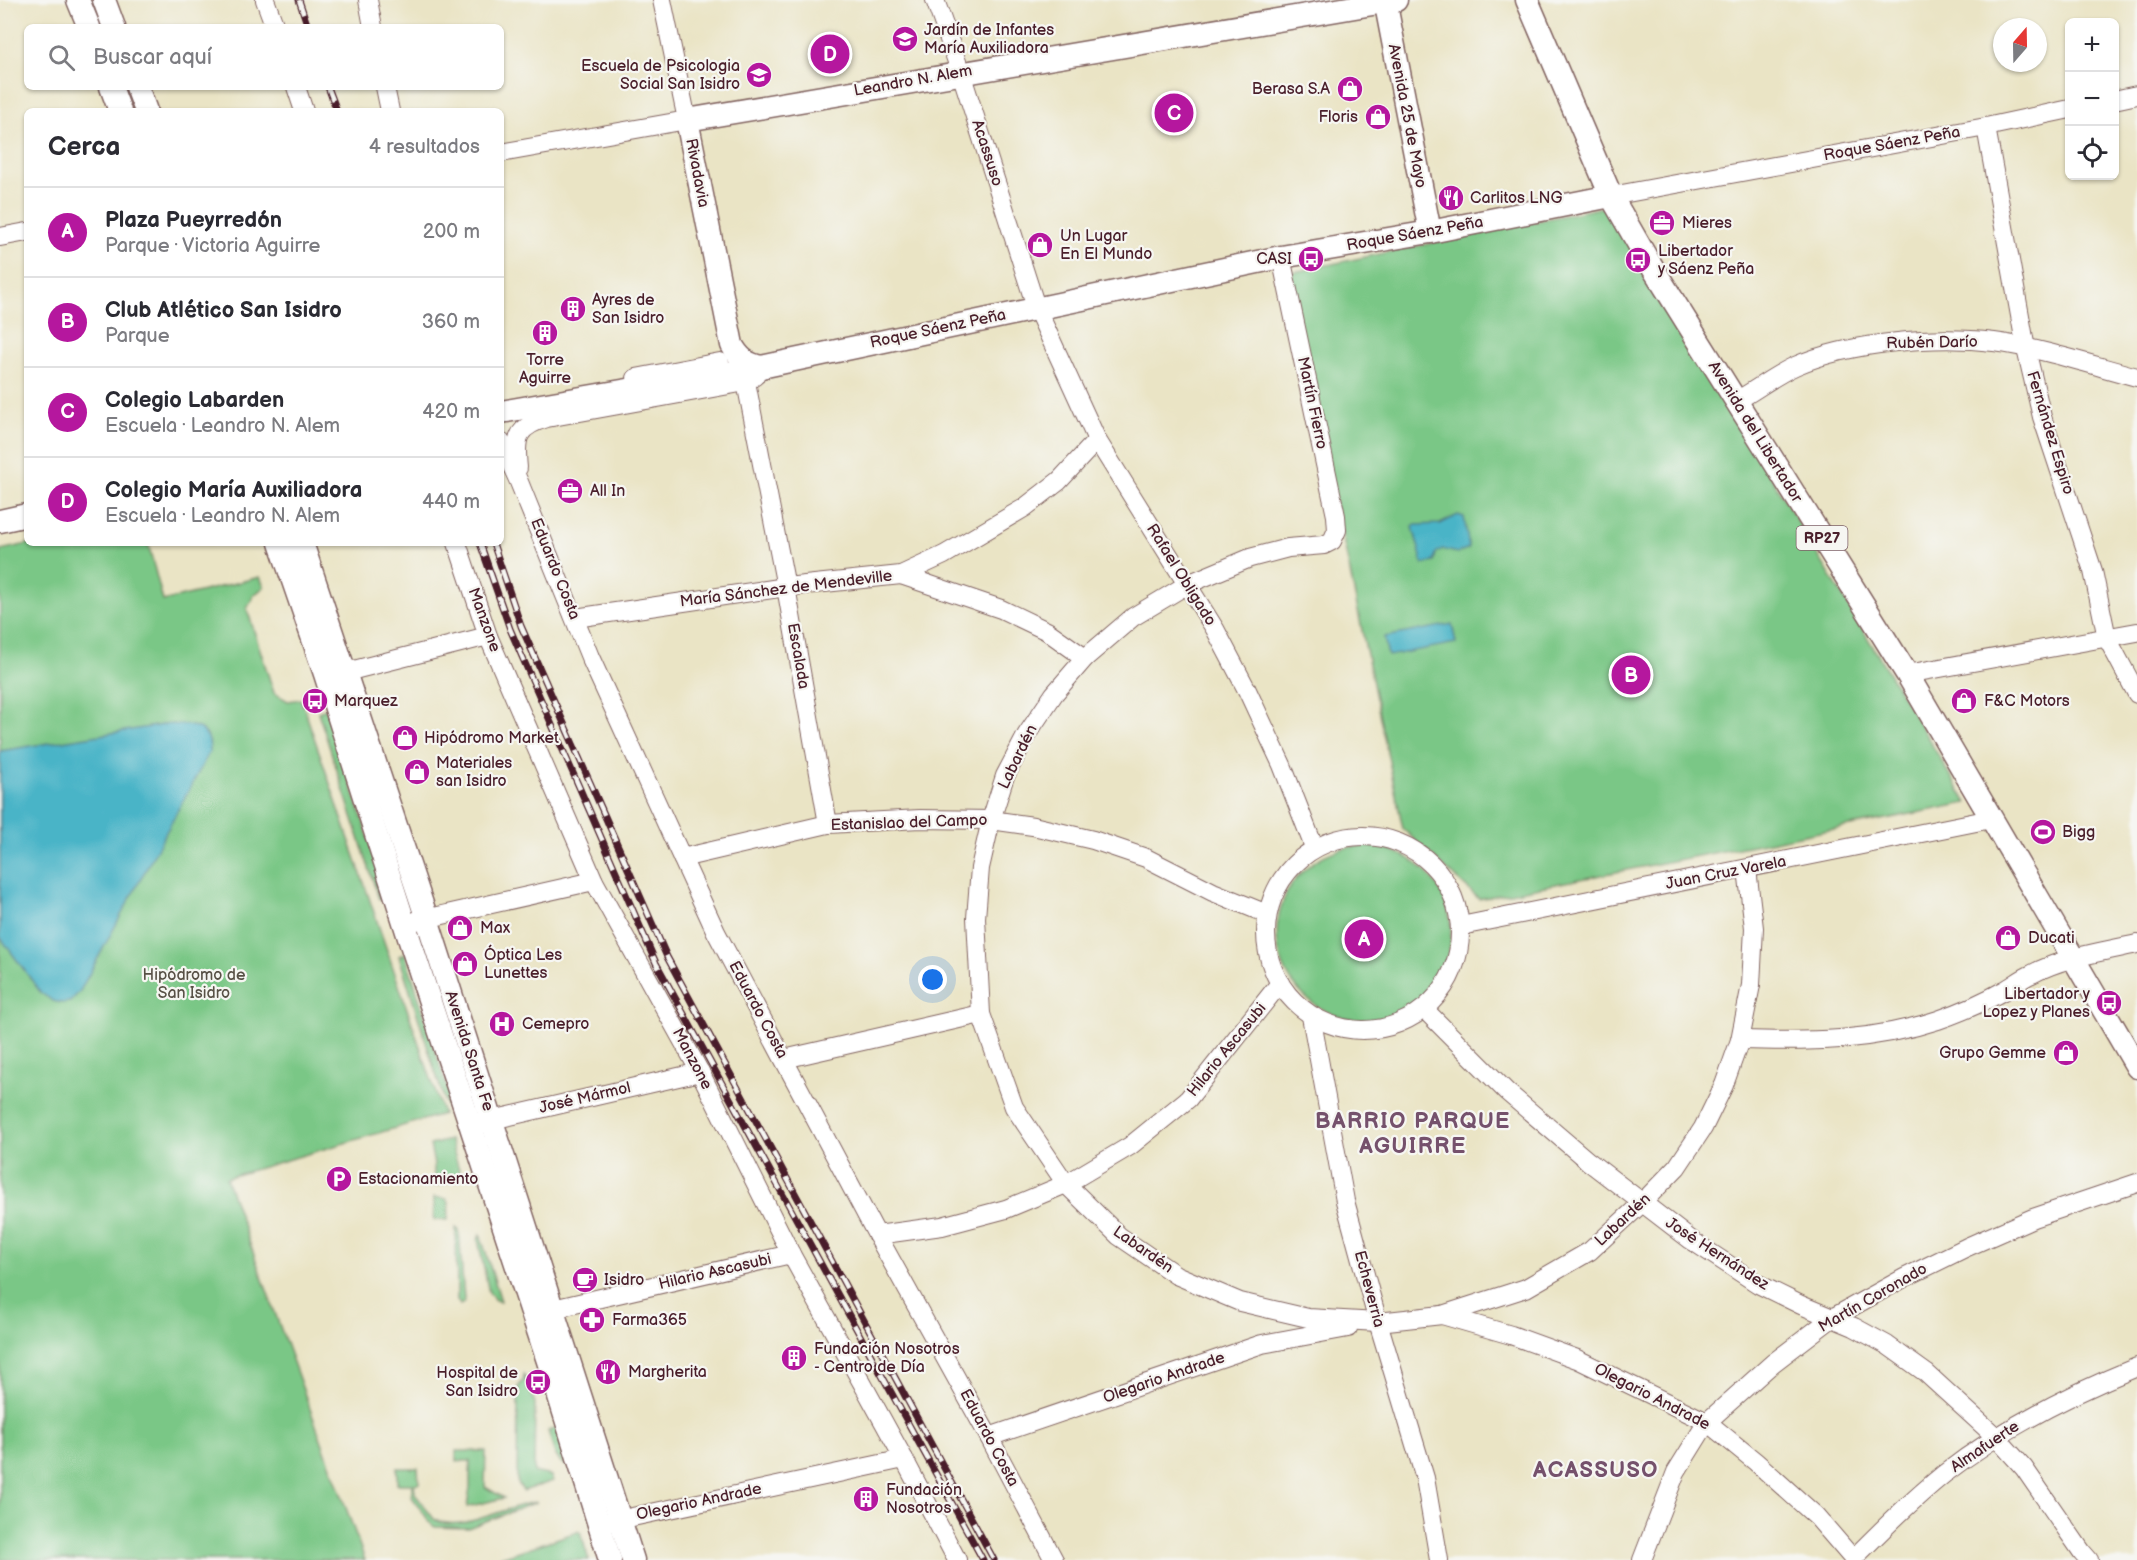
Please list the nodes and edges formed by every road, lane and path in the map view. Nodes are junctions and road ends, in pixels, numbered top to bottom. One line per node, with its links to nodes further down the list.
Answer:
1 (78, 0): 9 (main road)
2 (104, 0): 10 (main road)
3 (265, 0): 11 (street)
4 (368, 0): 12 (street)
5 (662, 0): 25 (street, Rivadavia)
6 (935, 0): 13 (street, Acassuso)
7 (1527, 0): 28 (main road, Avenida del Libertador / RP27)
8 (1389, 1): 13 (main road, Leandro N. Alem); 29 (main road, Avenida 25 de Mayo)
9 (88, 24)
10 (113, 24)
11 (274, 24)
12 (372, 24)
13 (961, 73): 25 (main road, Leandro N. Alem); 33 (street, Acassuso)
14 (112, 90): 20 (main road)
15 (138, 90): 21 (main road)
16 (297, 90): 22 (street)
17 (386, 90): 23 (street)
18 (2137, 95): 19 (street)
19 (2119, 99)
20 (119, 108)
21 (145, 108)
22 (303, 108)
23 (389, 108)
24 (2065, 110): 26 (street, Roque Sáenz Peña)
25 (687, 120): 27 (street, Leandro N. Alem); 35 (main road, Rivadavia)
26 (1986, 127): 28 (street, Roque Sáenz Peña); 34 (street, Fernández Espiro)
27 (504, 152)
28 (1611, 196): 29 (main road, Roque Sáenz Peña); 39 (main road, Avenida del Libertador / RP27)
29 (1430, 232): 32 (main road, Roque Sáenz Peña)
30 (24, 233): 31 (street)
31 (0, 237)
32 (1281, 257): 33 (main road, Roque Sáenz Peña); 49 (street, Martín Fierro)
33 (1036, 308): 36 (main road, Roque Sáenz Peña); 42 (street, Rafael Obligado)
34 (2026, 349): 37 (street, Rubén Darío); 39 (street, Rubén Darío); 59 (street, Fernández Espiro)
35 (726, 354): 36 (main road); 38 (main road); 40 (street)
36 (754, 374): 38 (main road, Roque Sáenz Peña); 44 (street, Roque Sáenz Peña); 55 (street, Escalada)
37 (2137, 377)
38 (691, 378): 41 (main road, Roque Sáenz Peña)
39 (1736, 401): 62 (main road, Avenida del Libertador / RP27)
40 (504, 403)
41 (504, 411)
42 (1098, 440): 53 (street, María Sánchez de Mendeville); 54 (street, Rafael Obligado)
43 (504, 449): 44 (street, Eduardo Costa)
44 (519, 482): 56 (street, Eduardo Costa)
45 (24, 516): 46 (main road)
46 (0, 521)
47 (24, 531): 48 (main road)
48 (0, 536)
49 (1324, 545): 54 (street, Labardén)
50 (281, 546): 72 (main road, Avenida Santa Fe)
51 (303, 546): 61 (main road, Avenida Santa Fe)
52 (459, 546): 58 (street, Manzone)
53 (901, 575): 55 (street, María Sánchez de Mendeville); 60 (street)
54 (1188, 584): 60 (street, Labardén); 67 (street, Rafael Obligado)
55 (786, 587): 56 (street, María Sánchez de Mendeville); 66 (street, Escalada)
56 (574, 618): 68 (street, Eduardo Costa)
57 (2137, 632): 59 (street)
58 (488, 636): 61 (street); 70 (street, Manzone)
59 (2107, 638): 62 (street); 63 (street, Fernández Espiro)
60 (1085, 658): 64 (street, Labardén)
61 (346, 672): 72 (main road, Avenida Santa Fe)
62 (1907, 675): 65 (main road, Avenida del Libertador / RP27)
63 (2137, 694)
64 (991, 819): 66 (street, Estanislao del Campo); 71 (street, Estanislao del Campo); 78 (street, Labardén)
65 (1991, 819): 69 (street, Juan Cruz Varela); 75 (main road, Avenida del Libertador / RP27)
66 (828, 824): 68 (street, Estanislao del Campo)
67 (1314, 847): 71 (street); 73 (street)
68 (682, 858): 81 (street, Eduardo Costa)
69 (1747, 869): 73 (street, Juan Cruz Varela); 80 (street, Labardén)
70 (594, 881): 72 (street); 83 (street, Manzone)
71 (1267, 914): 76 (street)
72 (416, 922): 84 (main road, Avenida Santa Fe)
73 (1461, 926): 77 (street)
74 (2137, 944): 75 (street)
75 (2073, 959): 80 (street); 82 (main road, Avenida del Libertador / RP27)
76 (1280, 983): 79 (street); 86 (street, Hilario Ascasubi)
77 (1424, 1009): 79 (street); 87 (street, José Hernández)
78 (981, 1014): 81 (street); 86 (street, Labardén)
79 (1311, 1016): 93 (street, Echeverria)
80 (1740, 1040): 87 (street, Labardén)
81 (784, 1059): 88 (street, Eduardo Costa)
82 (2137, 1067)
83 (700, 1072): 84 (street, José Mármol); 89 (street, Manzone)
84 (481, 1122): 90 (main road, Avenida Santa Fe)
85 (2137, 1183): 92 (street, Martín Coronado)
86 (1066, 1184): 88 (street, Hilario Ascasubi); 93 (street, Labardén)
87 (1642, 1203): 91 (street, Labardén); 92 (street, José Hernández)
88 (877, 1235): 96 (street, Eduardo Costa)
89 (791, 1254): 90 (street, Hilario Ascasubi); 98 (street, Manzone)
90 (542, 1311): 99 (main road, Avenida Santa Fe)
91 (1442, 1315): 93 (street, Labardén); 95 (street, Olegario Andrade)
92 (1832, 1318): 95 (street, Martín Coronado); 97 (street, José Hernández)
93 (1377, 1322): 96 (street, Olegario Andrade); 105 (street, Echeverria)
94 (2137, 1367): 97 (street, Almafuerte)
95 (1707, 1422): 100 (street, Olegario Andrade); 106 (street, Martín Coronado)
96 (989, 1437): 104 (street, Eduardo Costa)
97 (1996, 1437): 100 (street, Almafuerte); 107 (street, José Hernández)
98 (904, 1459): 99 (street, Olegario Andrade); 103 (street, Manzone)
99 (609, 1522): 101 (main road, Avenida Santa Fe); 102 (main road, Avenida Santa Fe)
100 (1854, 1559)
101 (610, 1560)
102 (633, 1560)
103 (957, 1560)
104 (1054, 1560)
105 (1440, 1560)
106 (1642, 1560)
107 (2090, 1560)

